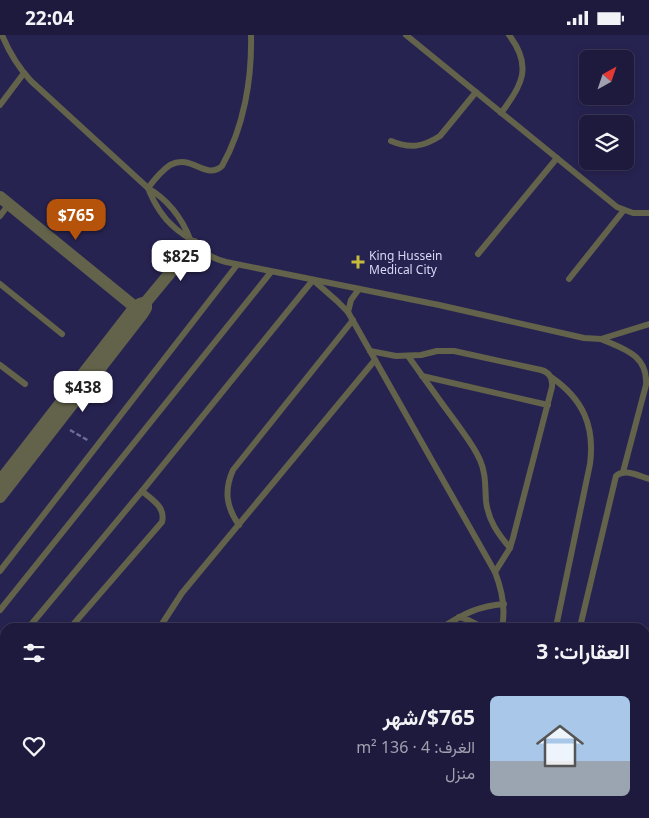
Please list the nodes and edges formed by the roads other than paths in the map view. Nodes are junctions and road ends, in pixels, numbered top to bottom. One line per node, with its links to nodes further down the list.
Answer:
1 (2, 35): 5 (lane)
2 (251, 35): 11 (lane)
3 (406, 35): 6 (lane)
4 (509, 35): 8 (lane)
5 (24, 73): 7 (lane); 11 (lane)
6 (476, 92): 8 (lane); 9 (lane)
7 (0, 105)
8 (501, 113): 10 (lane)
9 (391, 141)
10 (557, 158): 13 (lane); 16 (lane)
11 (148, 188): 15 (lane); 15 (lane)
12 (3, 207): 23 (street)
13 (624, 210): 14 (lane); 19 (lane)
14 (649, 213)
15 (192, 241): 17 (lane); 23 (street)
16 (478, 254)
17 (237, 265): 18 (lane); 44 (lane)
18 (271, 272): 20 (lane); 47 (lane)
19 (569, 279)
20 (313, 280): 22 (lane); 24 (lane); 40 (lane)
21 (0, 284): 27 (lane)
22 (359, 289): 24 (lane); 28 (lane)
23 (139, 311): 39 (street); 41 (street)
24 (348, 312): 25 (lane)
25 (352, 320): 29 (lane); 42 (lane)
26 (649, 324): 28 (lane)
27 (62, 334)
28 (601, 339): 37 (lane)
29 (370, 351): 30 (lane); 31 (lane)
30 (408, 356): 33 (lane); 34 (lane)
31 (375, 360): 42 (lane); 45 (lane)
32 (0, 365): 35 (lane)
33 (422, 376): 36 (lane); 43 (lane)
34 (551, 377): 36 (lane); 57 (lane)
35 (25, 384)
36 (548, 405): 43 (lane)
37 (623, 472): 38 (lane); 58 (lane)
38 (649, 479)
39 (0, 481)
40 (142, 491): 50 (lane); 51 (lane)
41 (0, 497)
42 (239, 525): 49 (lane)
43 (510, 548): 45 (lane)
44 (0, 571)
45 (495, 572): 46 (lane)
46 (504, 604): 48 (lane); 56 (lane)
47 (0, 610)
48 (459, 617): 54 (lane); 55 (lane)
49 (166, 618): 52 (lane); 53 (lane)
50 (32, 623)
51 (74, 623)
52 (163, 623)
53 (165, 623)
54 (449, 623)
55 (474, 623)
56 (502, 623)
57 (557, 623)
58 (581, 623)

